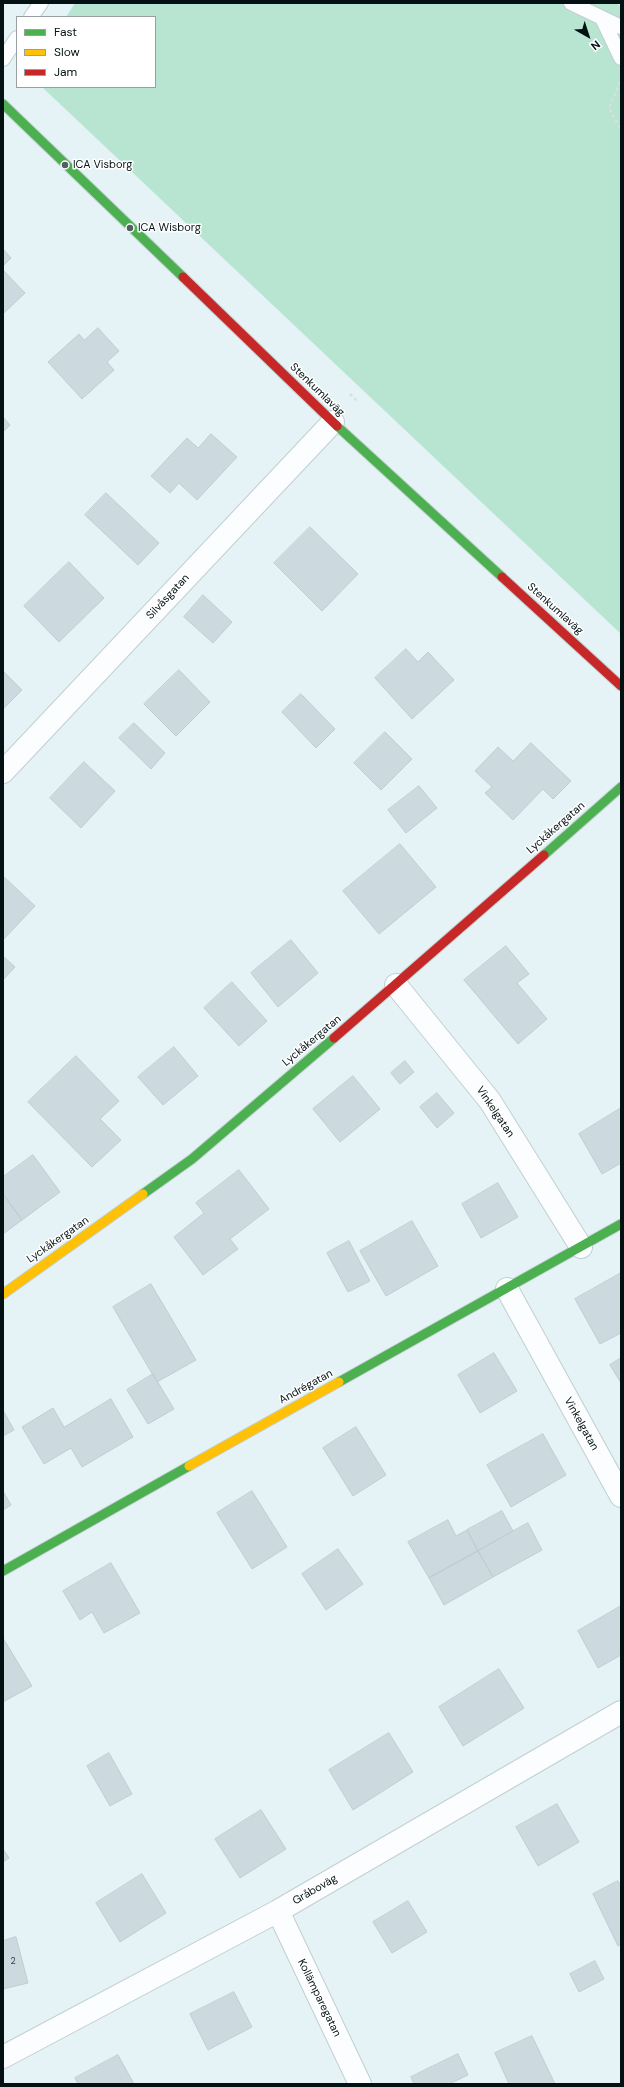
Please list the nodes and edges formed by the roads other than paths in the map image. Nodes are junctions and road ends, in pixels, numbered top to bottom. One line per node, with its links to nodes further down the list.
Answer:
1 (41, 3): 3 (lane)
2 (571, 3): 4 (lane)
3 (33, 16)
4 (602, 18): 5 (lane); 7 (lane)
5 (621, 27)
6 (16, 40): 8 (lane)
7 (621, 58)
8 (3, 59)
9 (3, 104): 10 (street, Stenkumlaväg)
10 (333, 422): 11 (street, Stenkumlaväg); 12 (street, Silvåsgatan)
11 (621, 686)
12 (3, 772)
13 (621, 787): 14 (street, Lyckåkergatan)
14 (396, 985): 16 (street, Vinkelgatan); 18 (street, Lyckåkergatan)
15 (621, 1224): 16 (street, Andrégatan)
16 (581, 1247): 17 (street, Andrégatan)
17 (507, 1289): 19 (street, Vinkelgatan); 20 (street, Andrégatan)
18 (3, 1294)
19 (621, 1496)
20 (3, 1571)
21 (621, 1712): 22 (street, Gråboväg)
22 (278, 1912): 23 (street, Gråboväg); 24 (street, Kollämparegatan)
23 (3, 2057)
24 (360, 2084)

